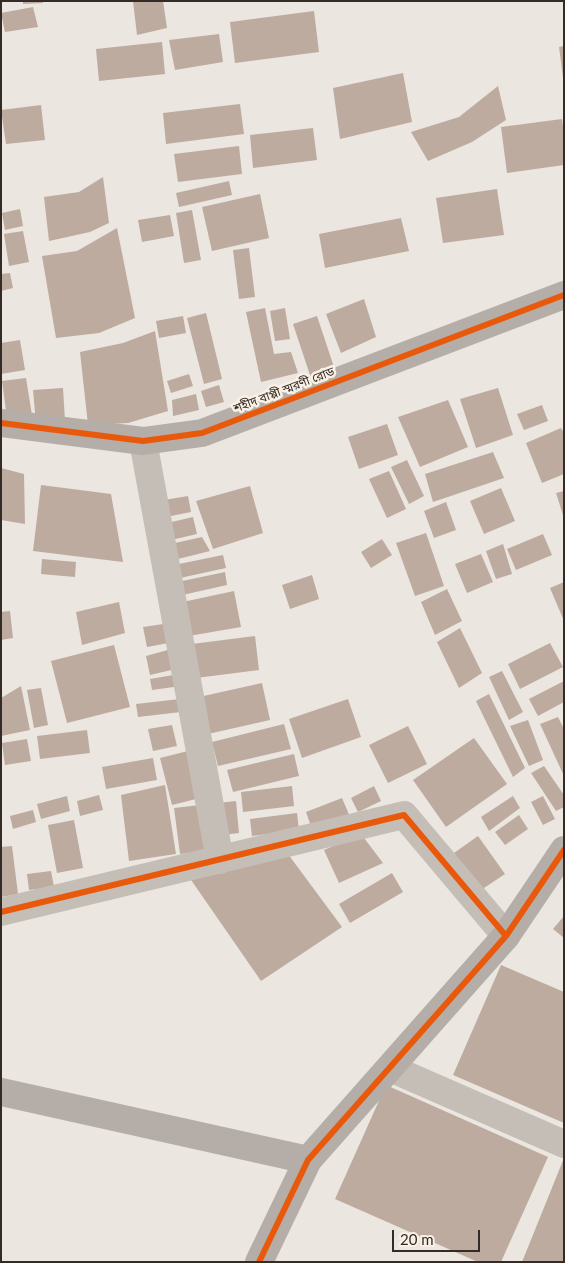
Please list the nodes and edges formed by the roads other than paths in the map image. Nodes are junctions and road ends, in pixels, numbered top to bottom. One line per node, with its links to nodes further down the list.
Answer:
1 (564, 295): 3 (street, শহীদ বাপ্পী স্মরণী রোড)
2 (1, 423): 3 (street, শহীদ বাপ্পী স্মরণী রোড)
3 (143, 441): 5 (street)
4 (564, 850): 7 (street)
5 (220, 860): 6 (street); 7 (street)
6 (1, 912)
7 (506, 936): 8 (street)
8 (390, 1068): 10 (street); 11 (street)
9 (1, 1092): 11 (street)
10 (564, 1144)
11 (308, 1160): 12 (street)
12 (259, 1262)

